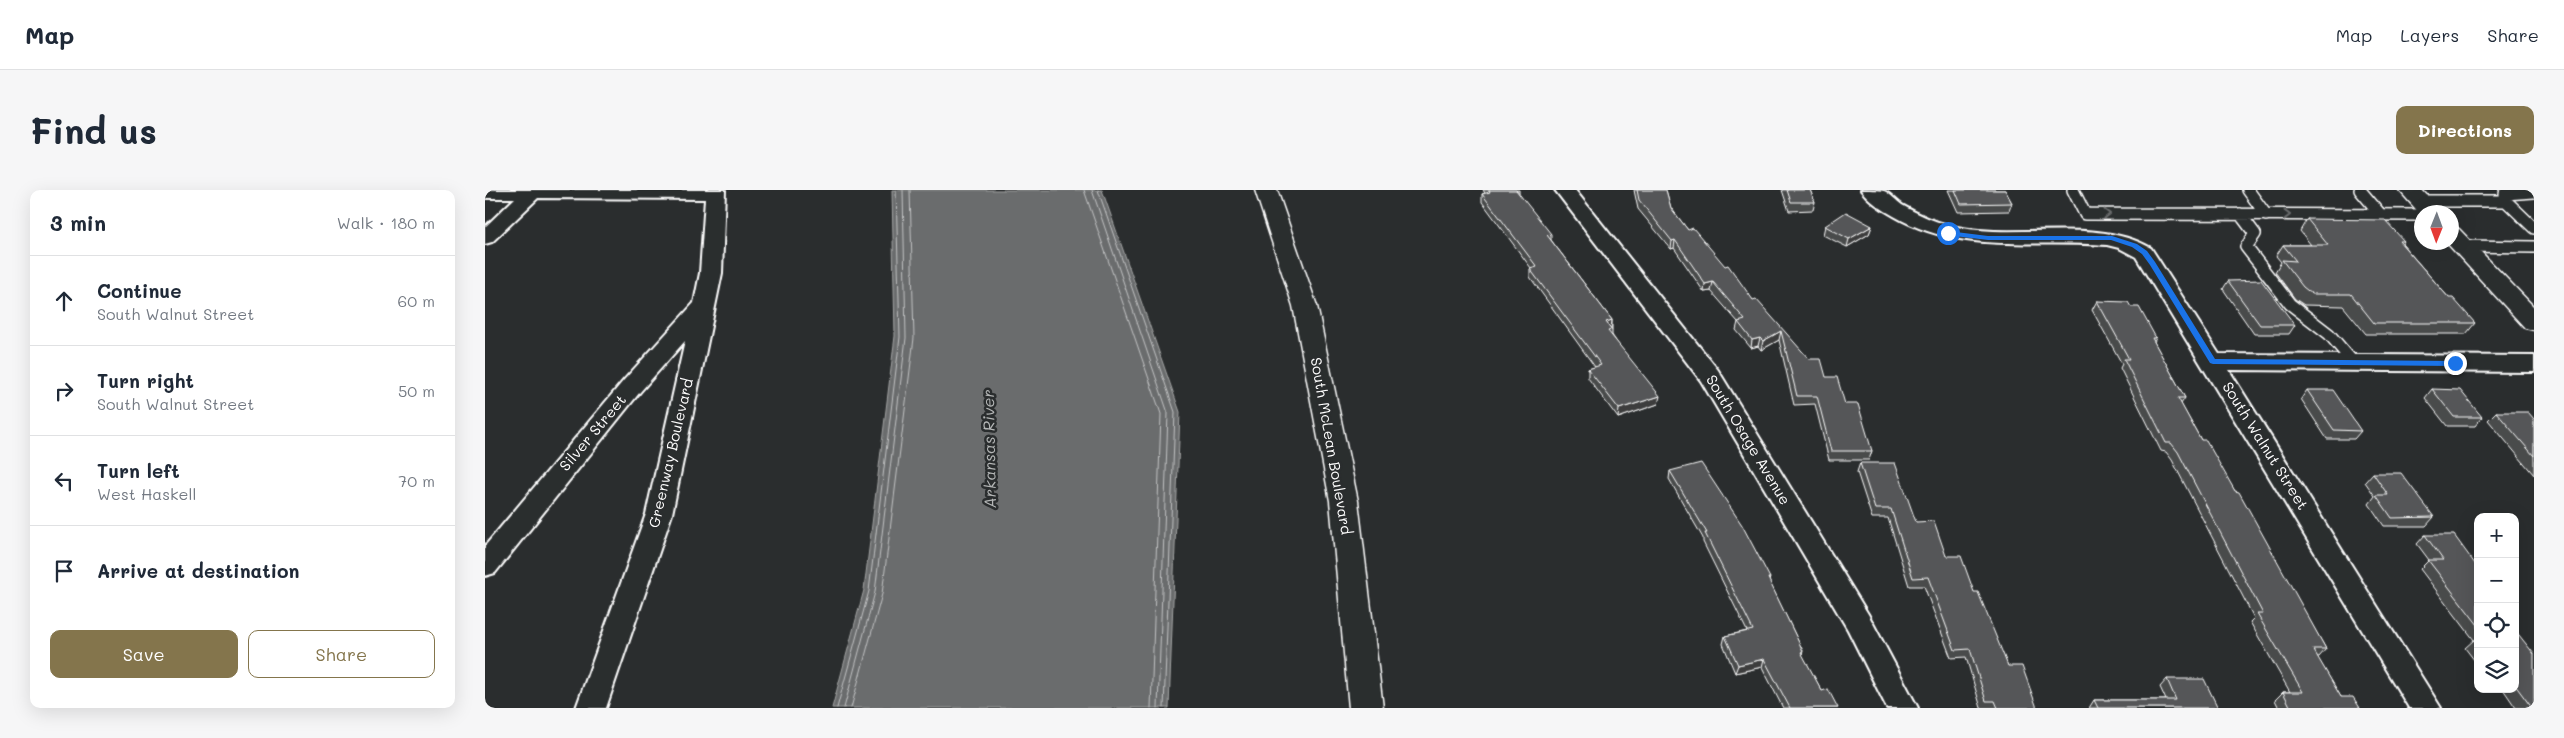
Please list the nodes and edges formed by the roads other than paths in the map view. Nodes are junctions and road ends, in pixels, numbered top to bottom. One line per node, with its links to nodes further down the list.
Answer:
1 (1266, 190): 29 (main road, South McLean Boulevard)
2 (1565, 190): 30 (street, South Osage Avenue)
3 (1871, 190): 24 (street, South Walnut Street)
4 (2073, 190): 14 (lane, one-way to 14)
5 (2249, 190): 15 (lane)
6 (2360, 190): 16 (lane)
7 (715, 191): 9 (street); 22 (street, Greenway Boulevard)
8 (485, 192): 9 (street)
9 (533, 192): 18 (street)
10 (2534, 192): 11 (lane)
11 (2506, 201): 12 (lane); 17 (lane)
12 (2421, 205)
13 (2414, 207): 16 (lane)
14 (2240, 214): 15 (lane); 25 (lane)
15 (2266, 214): 16 (lane, one-way to 16)
16 (2381, 215)
17 (2534, 228)
18 (485, 238)
19 (2459, 240): 21 (lane)
20 (2459, 242): 23 (main road)
21 (2534, 247)
22 (704, 304): 27 (street, Silver Street); 28 (street, Greenway Boulevard)
23 (2534, 322)
24 (2213, 362): 25 (street); 31 (street, South Walnut Street)
25 (2353, 362): 26 (street)
26 (2534, 364)
27 (485, 565)
28 (591, 708)
29 (1366, 708)
30 (1903, 708)
31 (2426, 708)

